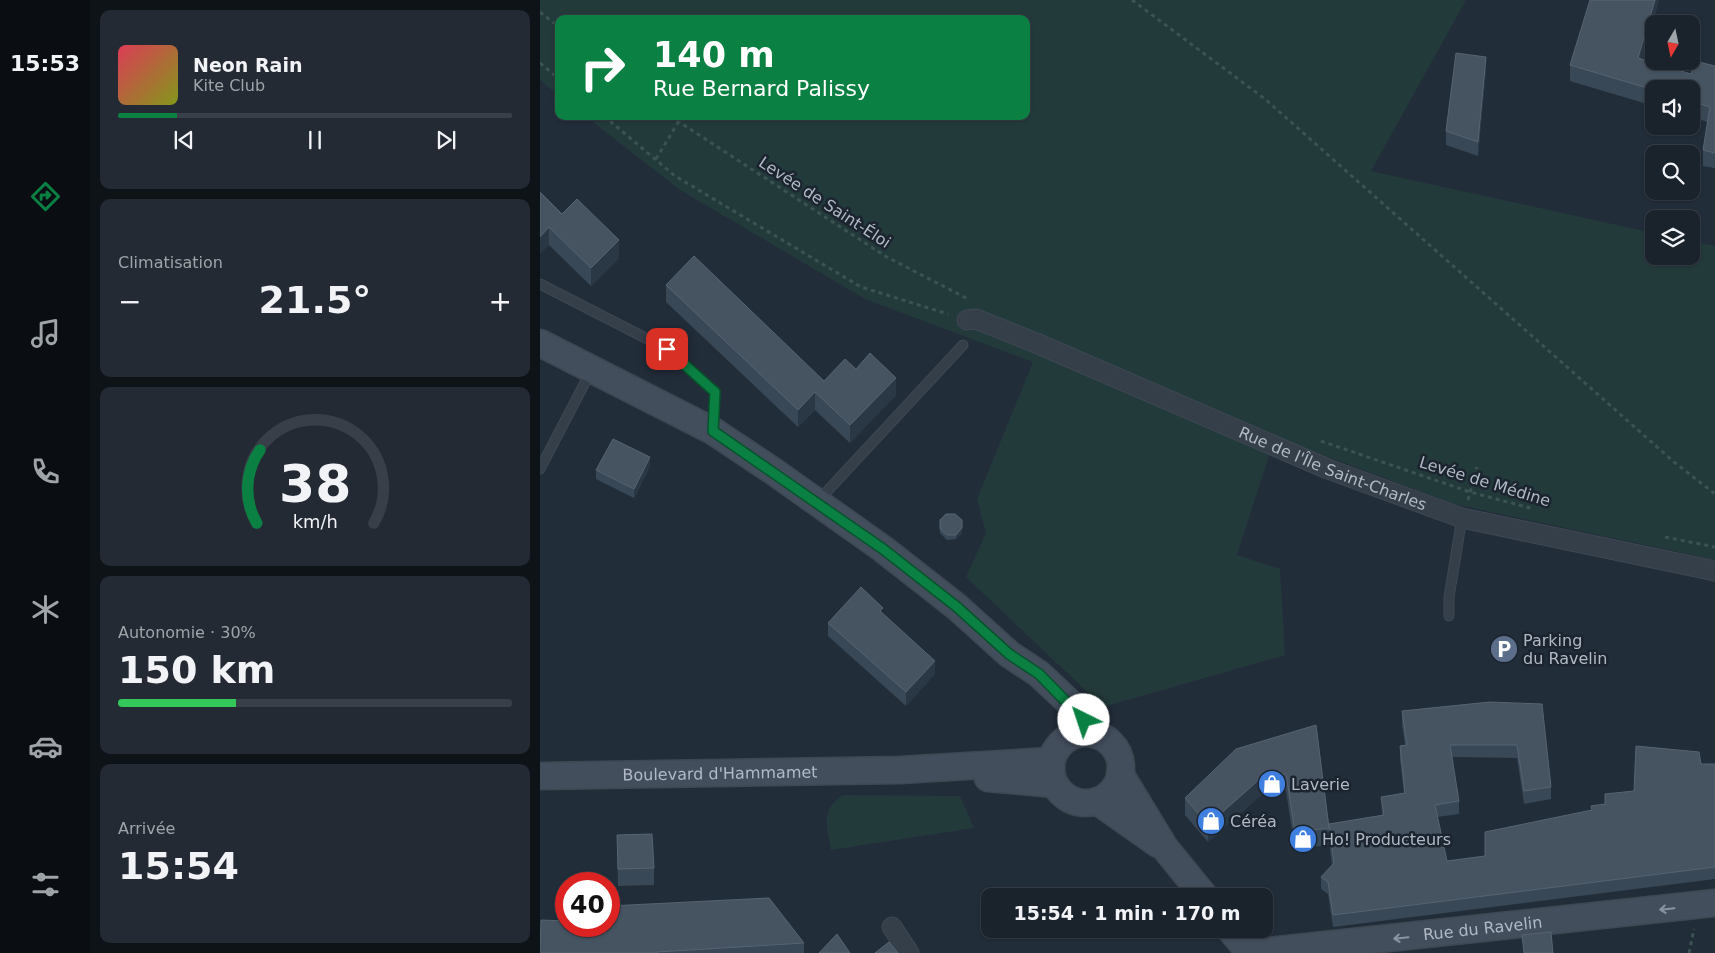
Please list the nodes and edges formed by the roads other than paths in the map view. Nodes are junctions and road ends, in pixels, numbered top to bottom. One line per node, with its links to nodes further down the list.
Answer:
1 (540, 284): 6 (lane)
2 (967, 320): 9 (street, Rue de l'Île Saint-Charles)
3 (540, 343): 5 (main road)
4 (964, 345): 8 (lane)
5 (593, 369): 6 (main road); 7 (lane)
6 (713, 431): 8 (main road)
7 (540, 470)
8 (817, 502): 12 (main road)
9 (1462, 518): 10 (street, Rue de l'Île Saint-Charles); 11 (lane)
10 (1715, 571)
11 (1449, 616)
12 (1009, 654): 13 (main road); 14 (main road)
13 (1096, 735): 14 (main road); 16 (main road)
14 (1066, 739): 15 (main road)
15 (1053, 772): 17 (main road, Boulevard d'Hammamet); 18 (main road)
16 (1120, 774): 18 (main road); 19 (main road)
17 (540, 776)
18 (1097, 802): 19 (main road)
19 (1165, 848): 20 (main road)
20 (1198, 888)
21 (1715, 903): 24 (main road, Rue du Ravelin, one-way to 24)
22 (892, 927): 25 (street)
23 (1238, 938): 26 (main road, Rue du Ravelin)
24 (1316, 950): 26 (main road, Rue du Ravelin)
25 (909, 953)
26 (1250, 953)

